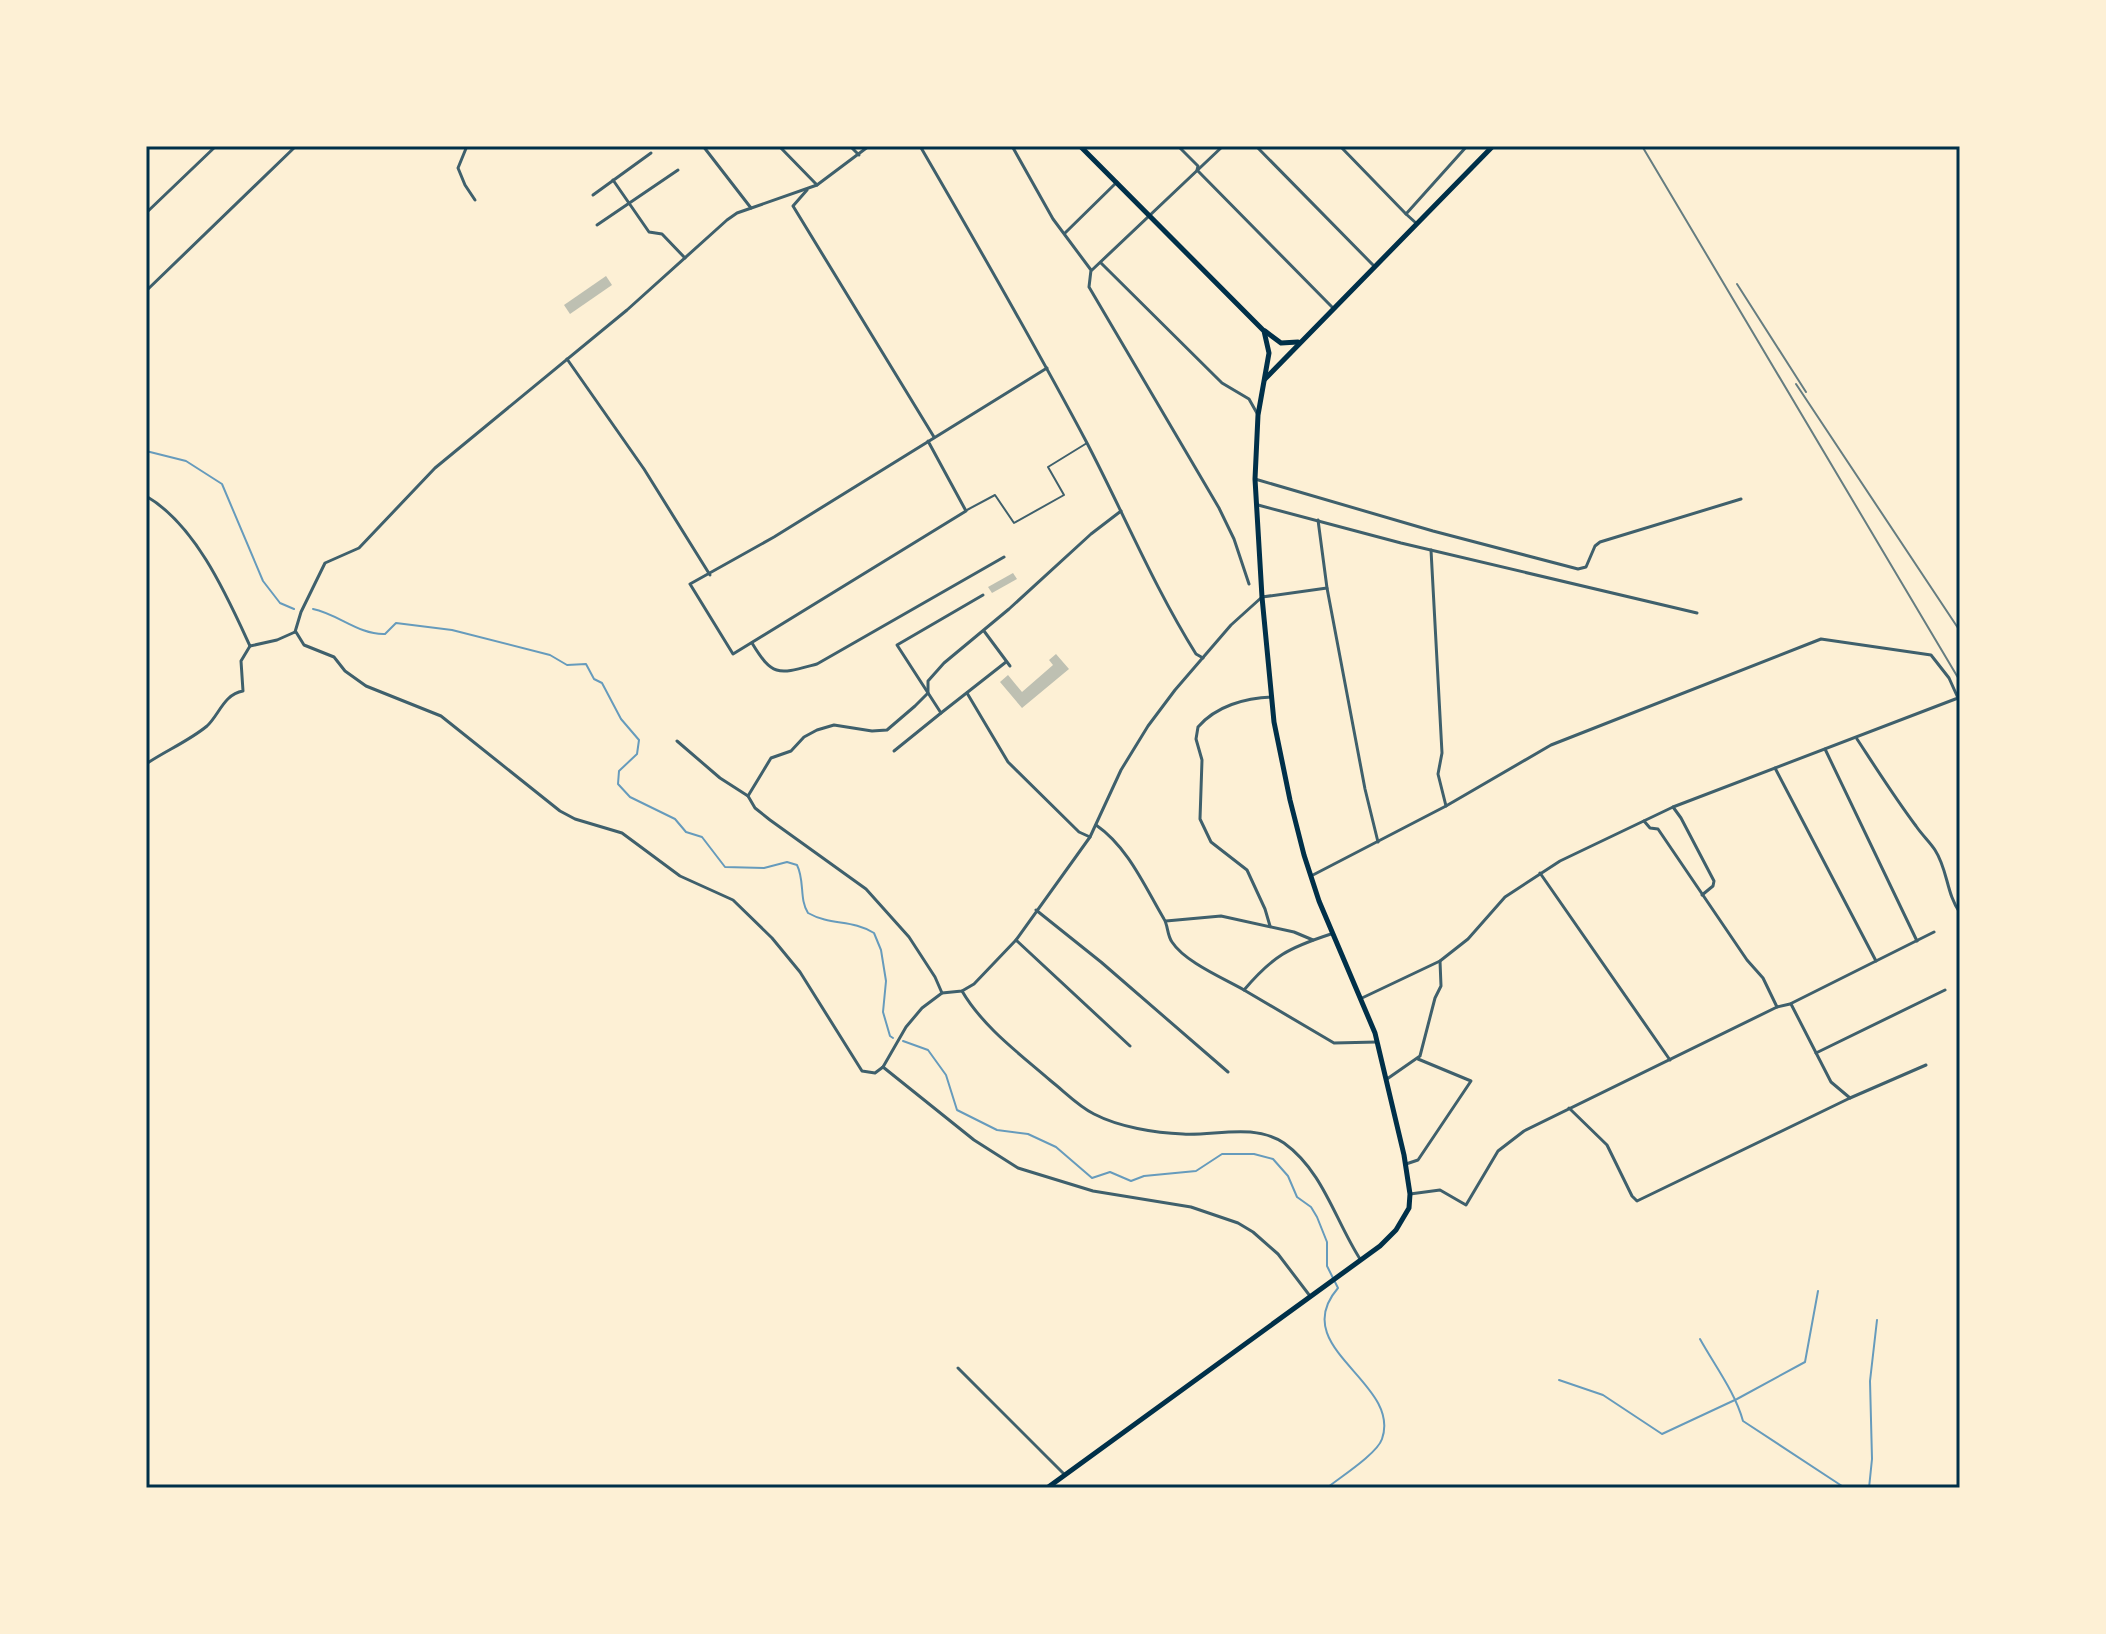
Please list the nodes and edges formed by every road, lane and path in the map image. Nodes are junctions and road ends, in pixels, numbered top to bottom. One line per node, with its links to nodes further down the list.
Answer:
1 (216, 146): 29 (street)
2 (296, 146): 39 (street)
3 (467, 146): 26 (street)
4 (703, 146): 28 (street)
5 (779, 146): 23 (street)
6 (850, 146): 18 (street)
7 (869, 146): 18 (street)
8 (920, 146): 44 (street)
9 (1012, 146): 34 (street)
10 (1080, 146): 22 (main road)
11 (1178, 146): 20 (street)
12 (1223, 146): 20 (street)
13 (1256, 146): 37 (street)
14 (1340, 146): 30 (street)
15 (1467, 146): 30 (street)
16 (1493, 146): 33 (main road)
17 (651, 153): 21 (street)
18 (859, 155): 23 (street)
19 (678, 170): 27 (street)
20 (1197, 170): 31 (street); 40 (street)
21 (613, 180): 25 (street); 27 (street)
22 (1117, 182): 31 (main road); 34 (street)
23 (817, 185): 24 (street)
24 (807, 189): 28 (street); 47 (street)
25 (593, 195)
26 (475, 200)
27 (628, 203): 32 (street); 35 (street)
28 (751, 208): 35 (street)
29 (146, 213)
30 (1406, 214): 33 (street)
31 (1151, 217): 36 (street); 41 (main road)
32 (597, 225)
33 (1418, 225): 37 (main road)
34 (1064, 233): 38 (street)
35 (685, 258): 43 (street)
36 (1101, 263): 38 (street); 46 (street)
37 (1375, 267): 40 (main road)
38 (1091, 270): 60 (street)
39 (146, 291)
40 (1334, 308): 42 (main road)
41 (1264, 331): 42 (main road); 45 (main road)
42 (1299, 342): 45 (main road)
43 (567, 359): 59 (street); 66 (street)
44 (1047, 368): 47 (street); 49 (street)
45 (1265, 379): 46 (main road)
46 (1258, 415): 50 (main road)
47 (934, 437): 48 (street)
48 (928, 441): 54 (street); 59 (street)
49 (1087, 443): 54 (lane); 55 (street)
50 (1255, 479): 52 (street); 53 (main road)
51 (146, 496): 68 (street)
52 (1741, 499)
53 (1257, 505): 56 (street); 63 (main road)
54 (966, 511): 67 (street)
55 (1121, 511): 65 (street); 69 (street)
56 (1318, 520): 57 (street); 61 (street)
57 (1431, 550): 64 (street); 83 (street)
58 (1004, 557): 67 (street)
59 (710, 575): 67 (street)
60 (1249, 584)
61 (1327, 588): 63 (street); 88 (street)
62 (983, 595): 72 (street)
63 (1262, 597): 69 (street); 74 (main road)
64 (1697, 613)
65 (983, 631): 70 (street); 72 (street)
66 (295, 632): 68 (street); 116 (street)
67 (752, 643)
68 (250, 646): 80 (street)
69 (1203, 658): 86 (street)
70 (1006, 662): 71 (street); 73 (street)
71 (1010, 666)
72 (928, 693): 75 (street); 82 (street)
73 (967, 693): 75 (street); 87 (street)
74 (1272, 697): 90 (main road); 95 (street)
75 (941, 713): 79 (street)
76 (1856, 738): 78 (street); 83 (street); 93 (street)
77 (677, 741): 82 (street)
78 (1825, 749): 81 (street); 100 (street)
79 (894, 751)
80 (146, 764)
81 (1775, 768): 84 (street); 102 (street)
82 (748, 796): 106 (street)
83 (1446, 806): 88 (street)
84 (1673, 807): 85 (street); 91 (street)
85 (1643, 820): 89 (street); 91 (street)
86 (1096, 825): 87 (street); 94 (street)
87 (1090, 837): 92 (street)
88 (1378, 842): 90 (street)
89 (1540, 873): 101 (street); 114 (street)
90 (1311, 876): 97 (main road)
91 (1702, 895): 109 (street)
92 (1036, 910): 98 (street); 117 (street)
93 (1960, 913)
94 (1166, 921): 95 (street); 103 (street)
95 (1270, 926): 99 (street)
96 (1934, 932): 100 (street)
97 (1333, 933): 99 (street); 107 (main road)
98 (1016, 940): 105 (street); 111 (street)
99 (1313, 940): 103 (street)
100 (1917, 941): 102 (street)
101 (1440, 961): 107 (street); 113 (street)
102 (1876, 961): 108 (street)
103 (1244, 990): 110 (street)
104 (1945, 990): 112 (street)
105 (962, 991): 106 (street); 123 (street)
106 (942, 993): 116 (street)
107 (1362, 998): 110 (main road)
108 (1790, 1004): 109 (street); 112 (street)
109 (1777, 1007): 114 (street)
110 (1378, 1042): 118 (main road)
111 (1130, 1046)
112 (1816, 1053): 119 (street)
113 (1418, 1059): 118 (street); 121 (street)
114 (1670, 1060): 120 (street)
115 (1926, 1065): 119 (street)
116 (883, 1067): 124 (street)
117 (1228, 1072)
118 (1387, 1079): 121 (main road)
119 (1850, 1098): 120 (street)
120 (1569, 1108): 122 (street)
121 (1406, 1164): 122 (main road)
122 (1410, 1194): 123 (main road)
123 (1361, 1260): 124 (main road)
124 (1310, 1297): 126 (main road)
125 (958, 1368): 126 (street)
126 (1065, 1475): 127 (main road)
127 (1047, 1488)

